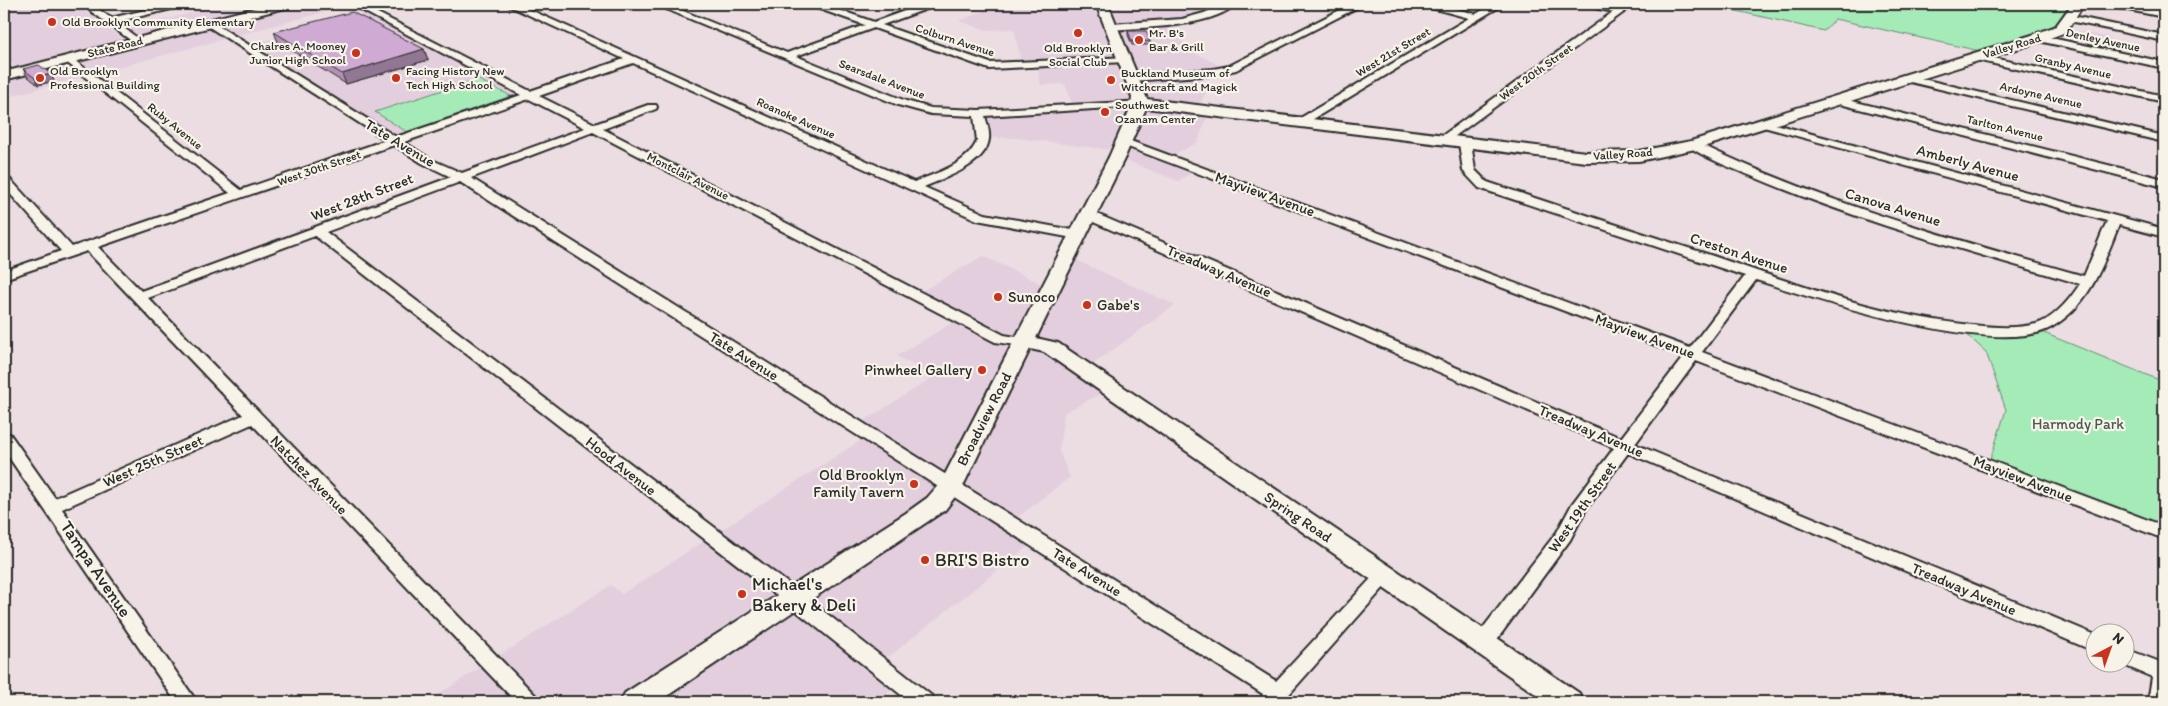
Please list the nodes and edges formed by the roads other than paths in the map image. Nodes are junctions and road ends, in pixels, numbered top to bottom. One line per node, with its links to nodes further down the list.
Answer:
1 (86, 4): 23 (street)
2 (181, 4): 23 (street)
3 (284, 4): 18 (street, State Road)
4 (354, 4): 39 (street, Montclair Avenue)
5 (510, 4): 33 (street, Roanoke Avenue)
6 (659, 4): 30 (street, Searsdale Avenue)
7 (814, 4): 25 (street, Colburn Avenue)
8 (932, 4): 25 (street)
9 (1102, 4): 26 (street)
10 (1231, 4): 26 (street)
11 (1359, 4): 37 (street)
12 (1426, 4): 21 (street)
13 (1499, 4): 21 (street, West 21st Street)
14 (1588, 4): 19 (street)
15 (1630, 4): 19 (street, West 20th Street)
16 (2078, 4): 22 (street, Valley Road)
17 (2113, 4): 20 (street)
18 (266, 6): 24 (street, State Road)
19 (1619, 11): 49 (street, West 20th Street)
20 (2164, 14)
21 (1477, 17): 45 (street, West 21st Street)
22 (2068, 18): 27 (street, Valley Road); 28 (street)
23 (109, 21): 29 (street)
24 (208, 23): 29 (street, State Road); 50 (street, Tate Avenue)
25 (873, 25): 30 (street); 34 (street, Colburn Avenue)
26 (1111, 26): 34 (street)
27 (2038, 38): 31 (street, Valley Road); 35 (street, Denley Avenue)
28 (2164, 38)
29 (137, 42): 32 (street, State Road)
30 (788, 56): 44 (street, Searsdale Avenue)
31 (1976, 57): 38 (street, Valley Road); 40 (street, Granby Avenue)
32 (69, 59): 36 (street, State Road); 58 (street, Ruby Avenue)
33 (634, 59): 39 (street, West 30th Street); 57 (street, Roanoke Avenue)
34 (1125, 59): 37 (street)
35 (2164, 65)
36 (6, 72)
37 (1132, 78): 42 (street)
38 (1910, 79): 41 (street, Valley Road); 48 (street, Ardoyne Avenue)
39 (531, 96): 47 (street, Montclair Avenue); 50 (street, West 30th Street)
40 (2164, 99)
41 (1840, 101): 46 (street, Valley Road); 56 (street, Tarlton Avenue)
42 (1140, 103): 44 (street, Searsdale Avenue); 45 (street, Valley Road); 51 (street, Broadview Road)
43 (652, 107): 47 (street, West 28th Street)
44 (979, 114): 57 (street)
45 (1301, 122): 49 (street, Valley Road)
46 (1764, 124): 53 (street, Valley Road); 60 (street, Amberly Avenue)
47 (594, 128): 54 (street, West 28th Street); 70 (street, Montclair Avenue)
48 (2164, 139)
49 (1443, 140): 52 (street, Valley Road)
50 (397, 142): 54 (street, Tate Avenue); 58 (street, West 30th Street)
51 (1124, 142): 59 (street, Broadview Road); 71 (street, Mayview Avenue)
52 (1465, 143): 53 (street, Valley Road); 66 (street, Creston Avenue)
53 (1694, 145): 68 (street, Canova Avenue)
54 (461, 177): 61 (street, West 28th Street); 75 (street, Tate Avenue)
55 (4, 180): 65 (street)
56 (2164, 183)
57 (914, 186): 63 (street, Roanoke Avenue)
58 (240, 195): 64 (street, West 30th Street)
59 (1088, 215): 63 (street, Broadview Road); 74 (street, Treadway Avenue)
60 (2114, 220): 62 (street, Amberly Avenue); 68 (street)
61 (317, 231): 69 (street, West 28th Street); 79 (street, Hood Avenue)
62 (2164, 233)
63 (1078, 235): 70 (street, Broadview Road)
64 (90, 246): 65 (street, West 30th Street); 69 (street, Natchez Avenue)
65 (70, 253): 67 (street, West 30th Street)
66 (1752, 274): 68 (street, Creston Avenue); 71 (street, West 19th Street)
67 (4, 275)
68 (2089, 282)
69 (139, 296): 72 (street, Natchez Avenue)
70 (1024, 342): 75 (street, Broadview Road); 78 (street, Spring Road)
71 (1692, 354): 74 (street, West 19th Street); 77 (street, Mayview Avenue)
72 (254, 417): 76 (street, West 25th Street); 86 (street, Natchez Avenue)
73 (4, 438): 76 (street, Tampa Avenue)
74 (1624, 446): 80 (street, Treadway Avenue); 81 (street, West 19th Street)
75 (951, 486): 79 (street, Broadview Road); 84 (street, Tate Avenue)
76 (52, 506): 85 (street, Tampa Avenue)
77 (2164, 533)
78 (1385, 576): 81 (street, Spring Road); 84 (street)
79 (794, 598): 87 (street, Broadview Road); 88 (street, Hood Avenue)
80 (2086, 640)
81 (1483, 643): 89 (street, Spring Road)
82 (2136, 661): 83 (street)
83 (2164, 672): 90 (street)
84 (1273, 698)
85 (187, 702)
86 (529, 702)
87 (635, 702)
88 (925, 702)
89 (1569, 702)
90 (2158, 702)

